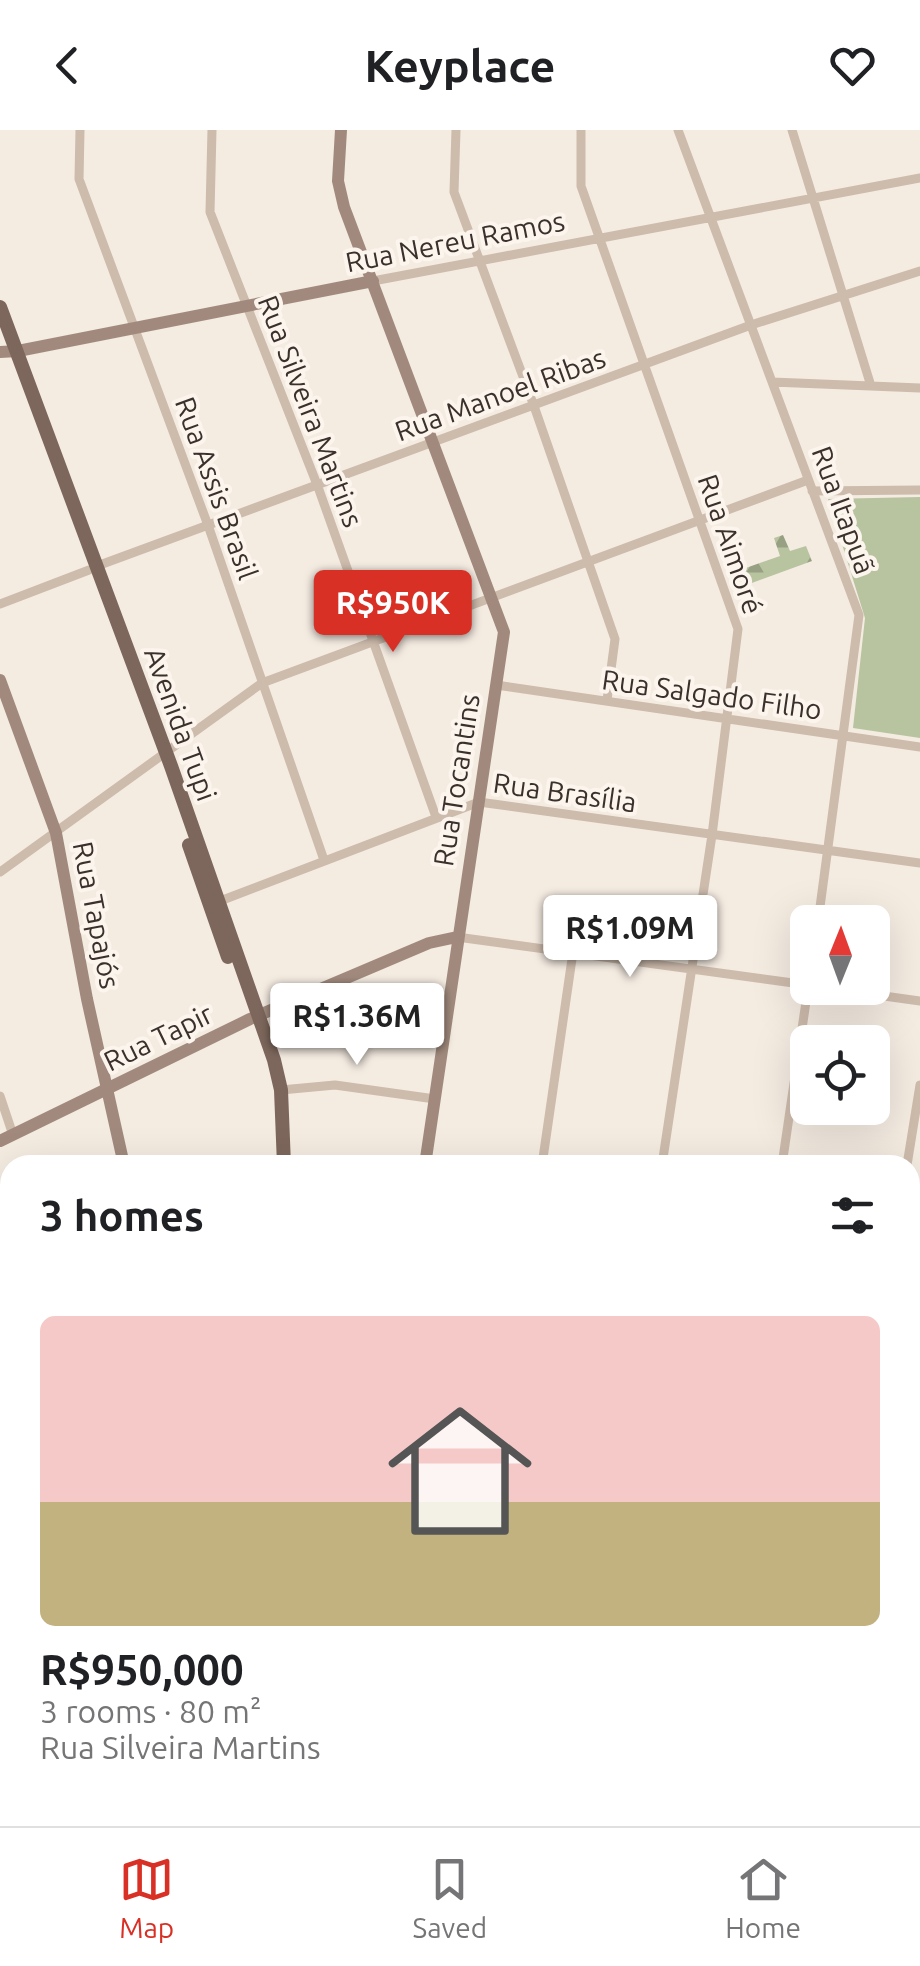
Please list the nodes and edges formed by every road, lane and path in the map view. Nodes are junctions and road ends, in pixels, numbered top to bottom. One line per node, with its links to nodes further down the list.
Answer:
1 (80, 130): 19 (street, Rua Assis Brasil)
2 (212, 130): 17 (street, Rua Silveira Martins)
3 (341, 130): 14 (street, Rua Tocantins)
4 (456, 130): 12 (street)
5 (581, 130): 11 (street, Rua Aimoré)
6 (678, 130): 10 (street, Rua Itapuã)
7 (792, 130): 9 (street)
8 (920, 178): 9 (street, Rua Nereu Ramos)
9 (811, 198): 10 (street, Rua Nereu Ramos); 15 (street)
10 (710, 216): 11 (street, Rua Nereu Ramos); 18 (street, Rua Itapuã)
11 (598, 240): 12 (street, Rua Nereu Ramos); 22 (street, Rua Aimoré)
12 (479, 263): 14 (street, Rua Nereu Ramos); 26 (street)
13 (919, 275): 15 (street, Rua Manoel Ribas)
14 (373, 280): 17 (street, Rua Nereu Ramos); 27 (street, Rua Tocantins)
15 (840, 294): 18 (street, Rua Manoel Ribas); 24 (street)
16 (0, 307): 21 (main road, Avenida Tupi)
17 (248, 308): 19 (street, Rua Nereu Ramos); 29 (street, Rua Silveira Martins)
18 (751, 325): 22 (street, Rua Manoel Ribas); 23 (street, Rua Itapuã)
19 (135, 329): 21 (street, Rua Nereu Ramos); 33 (street, Rua Assis Brasil)
20 (0, 330): 21 (main road, Avenida Tupi)
21 (9, 352): 35 (main road, Avenida Tupi)
22 (643, 365): 26 (street, Rua Manoel Ribas); 32 (street, Rua Aimoré)
23 (772, 382): 24 (street); 28 (street, Rua Itapuã)
24 (871, 386): 25 (street)
25 (920, 388)
26 (534, 406): 27 (street, Rua Manoel Ribas); 34 (street)
27 (433, 443): 29 (street, Rua Manoel Ribas); 36 (street, Rua Tocantins)
28 (808, 480): 31 (street, Rua Itapuã); 32 (street)
29 (318, 487): 33 (street, Rua Manoel Ribas); 38 (street, Rua Silveira Martins)
30 (920, 490): 31 (street)
31 (812, 491): 44 (street, Rua Itapuã)
32 (700, 520): 34 (street); 43 (street, Rua Aimoré)
33 (209, 528): 35 (street, Rua Manoel Ribas); 40 (street, Rua Assis Brasil)
34 (588, 562): 36 (street); 42 (street)
35 (93, 568): 37 (street, Rua Manoel Ribas); 46 (main road, Avenida Tupi)
36 (491, 600): 38 (street); 41 (street, Rua Tocantins)
37 (0, 604)
38 (372, 642): 40 (street); 48 (street, Rua Silveira Martins)
39 (0, 680): 49 (street, Rua Tapajós)
40 (262, 683): 46 (street); 52 (street, Rua Assis Brasil)
41 (496, 686): 42 (street, Rua Salgado Filho); 47 (street, Rua Tocantins)
42 (607, 700): 43 (street, Rua Salgado Filho)
43 (728, 718): 44 (street, Rua Salgado Filho); 50 (street, Rua Aimoré)
44 (845, 736): 45 (street, Rua Salgado Filho); 51 (street, Rua Itapuã)
45 (920, 746)
46 (161, 755): 49 (street); 55 (main road, Avenida Tupi); 64 (main road, Avenida Tupi)
47 (479, 802): 48 (street, Rua Brasília); 50 (street, Rua Brasília); 57 (street, Rua Tocantins)
48 (436, 818): 52 (street, Rua Brasília)
49 (56, 833): 54 (street); 66 (street, Rua Tapajós)
50 (712, 835): 51 (street, Rua Brasília); 59 (street, Rua Aimoré)
51 (829, 851): 53 (street, Rua Brasília); 56 (street, Rua Itapuã)
52 (324, 860): 55 (street, Rua Brasília)
53 (920, 864)
54 (0, 872)
55 (220, 901): 64 (main road, Avenida Tupi)
56 (821, 905)
57 (456, 937): 58 (street, Rua Tapir); 64 (street, Rua Tapir); 69 (street, Rua Tocantins)
58 (573, 952): 59 (street, Rua Tapir); 75 (street)
59 (691, 969): 60 (street, Rua Tapir); 76 (street, Rua Aimoré)
60 (790, 983)
61 (890, 997): 62 (street)
62 (920, 1001)
63 (805, 1005): 77 (street)
64 (254, 1017): 66 (street, Rua Tapir); 67 (main road, Avenida Tupi); 72 (main road, Avenida Tupi)
65 (920, 1087): 78 (street)
66 (108, 1089): 70 (street, Rua Tapir); 71 (street, Rua Tapajós)
67 (281, 1090): 69 (street); 73 (main road, Avenida Tupi)
68 (0, 1096): 70 (street)
69 (435, 1099): 74 (street, Rua Tocantins)
70 (6, 1138)
71 (122, 1155)
72 (276, 1155)
73 (286, 1155)
74 (426, 1155)
75 (543, 1155)
76 (663, 1155)
77 (783, 1155)
78 (909, 1155)

